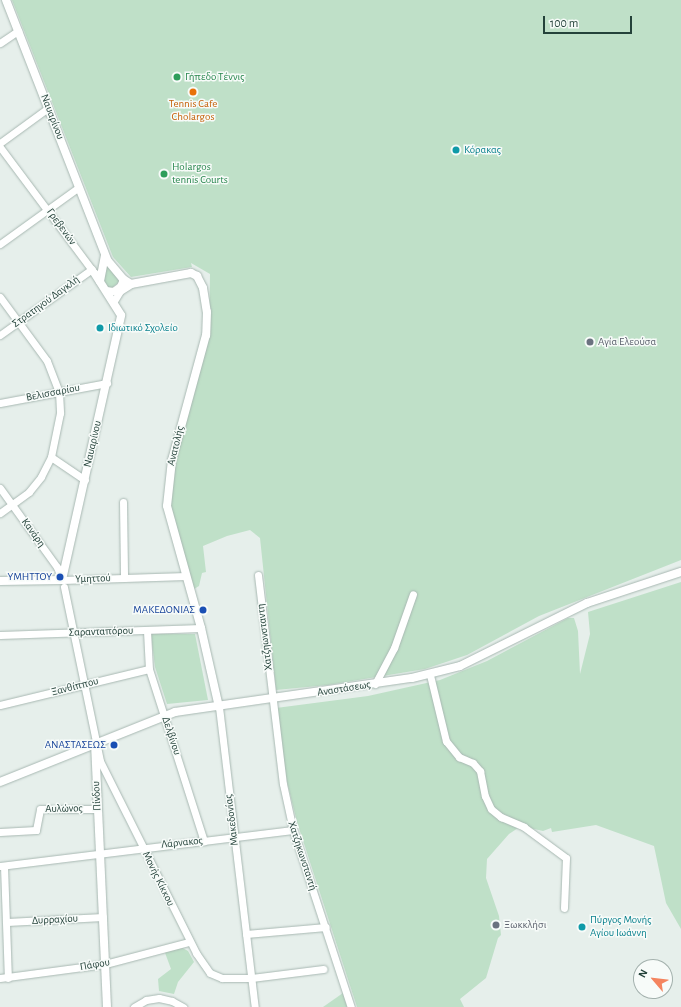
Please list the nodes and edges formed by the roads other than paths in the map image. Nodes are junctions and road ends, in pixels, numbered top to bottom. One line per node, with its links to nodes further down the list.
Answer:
1 (6, 0): 2 (street, Ναυαρίνου)
2 (18, 31): 3 (street); 4 (street, Ναυαρίνου)
3 (0, 43)
4 (48, 108): 5 (street); 7 (street, Ναυαρίνου)
5 (0, 143)
6 (0, 147): 8 (street, Γρεβενών)
7 (79, 187): 8 (street); 10 (street, Ναυαρίνου)
8 (48, 210): 9 (street); 11 (street, Γρεβενών)
9 (0, 244)
10 (105, 256): 11 (street); 12 (street, Ναυαρίνου)
11 (95, 275): 14 (street, Γρεβενών); 18 (street, Στρατηγού Δαγκλή)
12 (123, 279): 13 (street, Ναυαρίνου); 14 (street)
13 (131, 284): 16 (street); 31 (street, Ανατολής)
14 (106, 290): 16 (street, Γρεβενών)
15 (0, 297): 18 (street)
16 (114, 301): 17 (street, Γρεβενών)
17 (119, 309): 20 (street, Ναυαρίνου)
18 (18, 322): 19 (street, Στρατηγού Δαγκλή); 21 (street)
19 (0, 335)
20 (107, 383): 21 (street, Βελισσαρίου); 24 (street, Ναυαρίνου)
21 (59, 392): 22 (street, Βελισσαρίου); 23 (street)
22 (0, 403)
23 (50, 457): 24 (street); 27 (street)
24 (85, 480): 34 (street, Ναυαρίνου)
25 (0, 488): 27 (street, Κανάρη)
26 (123, 502): 32 (street)
27 (13, 506): 28 (street); 34 (street, Κανάρη)
28 (0, 513)
29 (681, 572): 41 (street, Αναστάσεως)
30 (258, 575): 44 (street, Χατζηωνσταντη)
31 (186, 576): 32 (street, Υμηττού); 36 (street, Ανατολής)
32 (124, 578): 34 (street, Υμηττού)
33 (0, 581): 34 (street, Υμηττού)
34 (63, 584): 38 (street, Πίνδου)
35 (413, 594): 42 (street)
36 (201, 628): 37 (street, Σαρανταπόρου); 46 (street, Ανατολής)
37 (147, 631): 38 (street, Σαρανταπόρου); 40 (street, Δελβίνου)
38 (74, 633): 39 (street, Σαρανταπόρου); 43 (street, Πίνδου)
39 (0, 635)
40 (149, 669): 43 (street, Ξανθίππου); 47 (street, Δελβίνου)
41 (430, 675): 42 (street, Αναστάσεως); 58 (street)
42 (375, 684): 44 (street, Αναστάσεως)
43 (83, 685): 45 (street, Ξανθίππου); 48 (street, Πίνδου)
44 (273, 700): 46 (street, Αναστάσεως); 51 (street, Χατζηκωνσταντή)
45 (0, 705)
46 (219, 707): 47 (street, Αναστάσεως); 53 (street, Μακεδονίας)
47 (164, 715): 48 (street, Αναστάσεως); 54 (street, Δελβίνου)
48 (95, 743): 49 (street, Αναστάσεως); 50 (street, Πίνδου); 55 (street, Μονής Κίκκου)
49 (0, 782)
50 (98, 809): 52 (street, Αυλώνος); 56 (street, Πίνδου)
51 (293, 830): 53 (street, Λάρνακος); 61 (street, Χατζηκωνσταντή)
52 (0, 832)
53 (234, 837): 54 (street, Λάρνακος); 62 (street, Μακεδονίας)
54 (204, 841): 55 (street, Λάρνακος)
55 (144, 848): 56 (street, Λάρνακος); 63 (street, Μονής Κίκκου)
56 (100, 854): 57 (street, Λάρνακος); 59 (street, Πίνδου)
57 (2, 866): 60 (street)
58 (564, 908)
59 (103, 917): 60 (street, Δυρραχίου); 64 (street, Πίνδου)
60 (6, 922): 66 (street)
61 (326, 927): 62 (street); 72 (street, Χατζηκωνσταντή)
62 (246, 934): 67 (street, Μακεδονίας)
63 (189, 942): 64 (street, Πάφου); 67 (street, Μονής Κίκκου)
64 (105, 964): 66 (street, Πάφου); 68 (street, Πίνδου)
65 (323, 970): 67 (street)
66 (4, 978)
67 (251, 978): 71 (street, Μακεδονίας)
68 (107, 1007)
69 (134, 1007): 70 (street)
70 (183, 1007)
71 (255, 1007)
72 (351, 1007)

